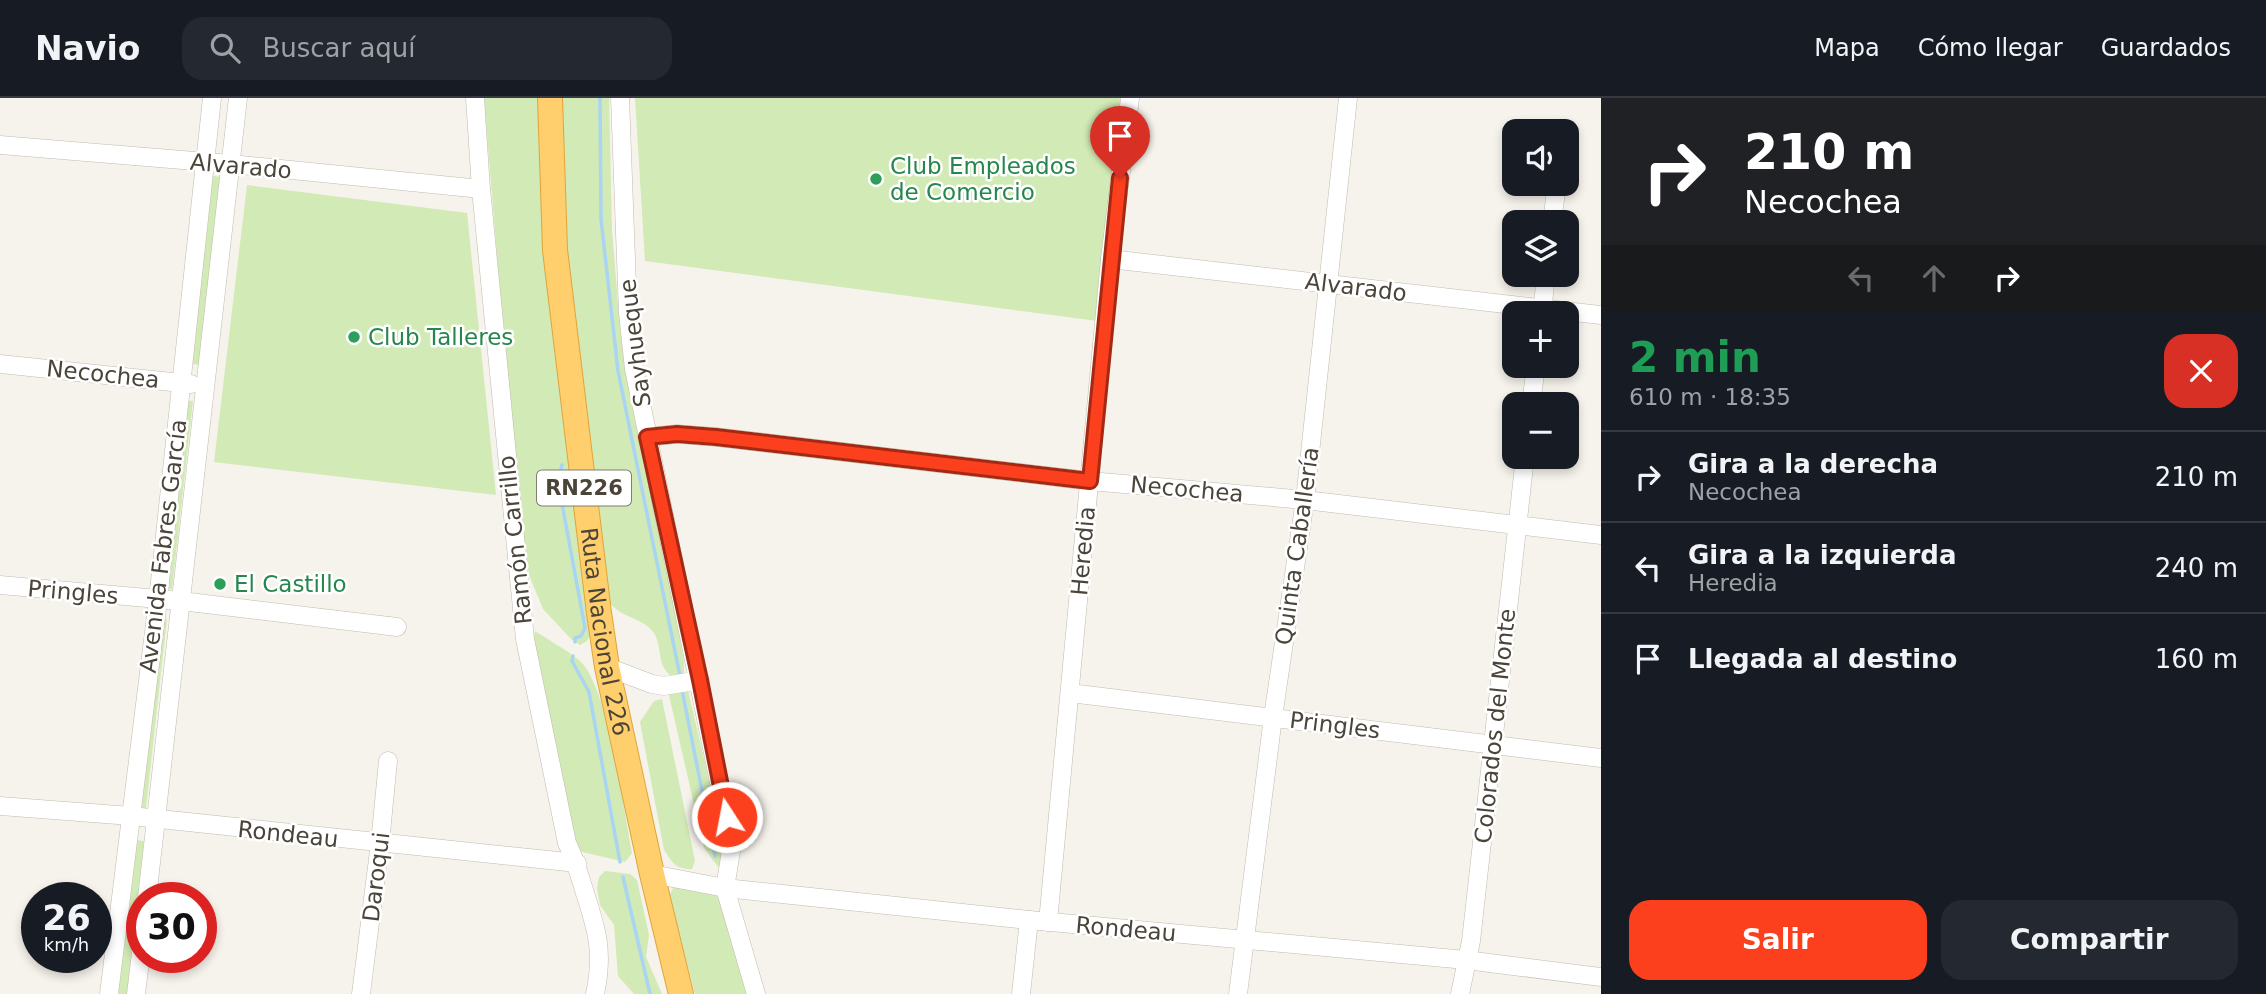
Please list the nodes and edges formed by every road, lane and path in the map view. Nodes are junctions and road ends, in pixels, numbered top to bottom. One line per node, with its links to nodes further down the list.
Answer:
1 (212, 98): 9 (street, Avenida Fabres García)
2 (238, 98): 10 (street, Avenida Fabres García)
3 (475, 98): 11 (street, Ramón Carrillo)
4 (550, 98): 30 (highway, Ruta Nacional 226 / RN226)
5 (620, 98): 20 (street, Sayhueque)
6 (1130, 98): 12 (street, Heredia)
7 (1348, 98): 13 (street, Quinta Caballería)
8 (0, 145): 9 (street, Alvarado)
9 (205, 163): 10 (street, Alvarado); 18 (street, Avenida Fabres García)
10 (231, 164): 11 (street, Alvarado); 19 (street, Avenida Fabres García)
11 (481, 189): 41 (street, Ramón Carrillo)
12 (1111, 259): 13 (street, Alvarado); 22 (street, Heredia)
13 (1329, 284): 14 (street, Alvarado); 23 (street, Quinta Caballería)
14 (1502, 306)
15 (1579, 313): 16 (street, Alvarado)
16 (1601, 315)
17 (0, 364): 18 (street, Necochea)
18 (182, 382): 19 (street, Necochea); 27 (street, Avenida Fabres García)
19 (206, 387): 28 (street, Avenida Fabres García)
20 (647, 437): 22 (street, Necochea); 31 (street, Sayhueque)
21 (1524, 469): 24 (street, Colorados del Monte)
22 (1090, 481): 23 (street, Necochea); 32 (street, Heredia)
23 (1305, 500): 24 (street, Necochea); 33 (street, Quinta Caballería)
24 (1517, 524): 25 (street, Necochea); 34 (street, Colorados del Monte)
25 (1601, 535)
26 (0, 585): 27 (street, Pringles)
27 (158, 600): 28 (street, Pringles); 38 (street, Avenida Fabres García)
28 (181, 601): 29 (street, Pringles); 39 (street, Avenida Fabres García)
29 (397, 627)
30 (607, 667): 31 (street); 42 (highway, Ruta Nacional 226 / RN226)
31 (700, 680): 44 (street, Sayhueque)
32 (1070, 693): 33 (street, Pringles); 46 (street, Heredia)
33 (1273, 717): 34 (street, Pringles); 47 (street, Quinta Caballería)
34 (1492, 746): 35 (street, Pringles); 48 (street, Colorados del Monte)
35 (1601, 758)
36 (388, 761): 40 (street, Daroqui)
37 (0, 806): 38 (street, Rondeau)
38 (131, 817): 39 (street, Rondeau); 51 (street, Avenida Fabres García)
39 (156, 819): 40 (street, Rondeau); 43 (street, Avenida Fabres García)
40 (380, 844): 41 (street, Rondeau); 53 (street, Daroqui)
41 (577, 863): 54 (street, Ramón Carrillo)
42 (652, 873): 44 (street, Rondeau); 55 (highway, Ruta Nacional 226 / RN226)
43 (149, 882)
44 (725, 888): 45 (street, Rondeau); 56 (street, Sayhueque)
45 (1029, 920): 46 (street, Rondeau); 57 (street)
46 (1048, 922): 47 (street, Rondeau)
47 (1244, 940): 48 (street, Rondeau); 58 (street, Quinta Caballería)
48 (1466, 960): 50 (street, Rondeau); 59 (street, Colorados del Monte)
49 (139, 973): 52 (street)
50 (1601, 977)
51 (109, 994)
52 (136, 994)
53 (361, 994)
54 (595, 994)
55 (681, 994)
56 (756, 994)
57 (1021, 994)
58 (1238, 994)
59 (1460, 994)

